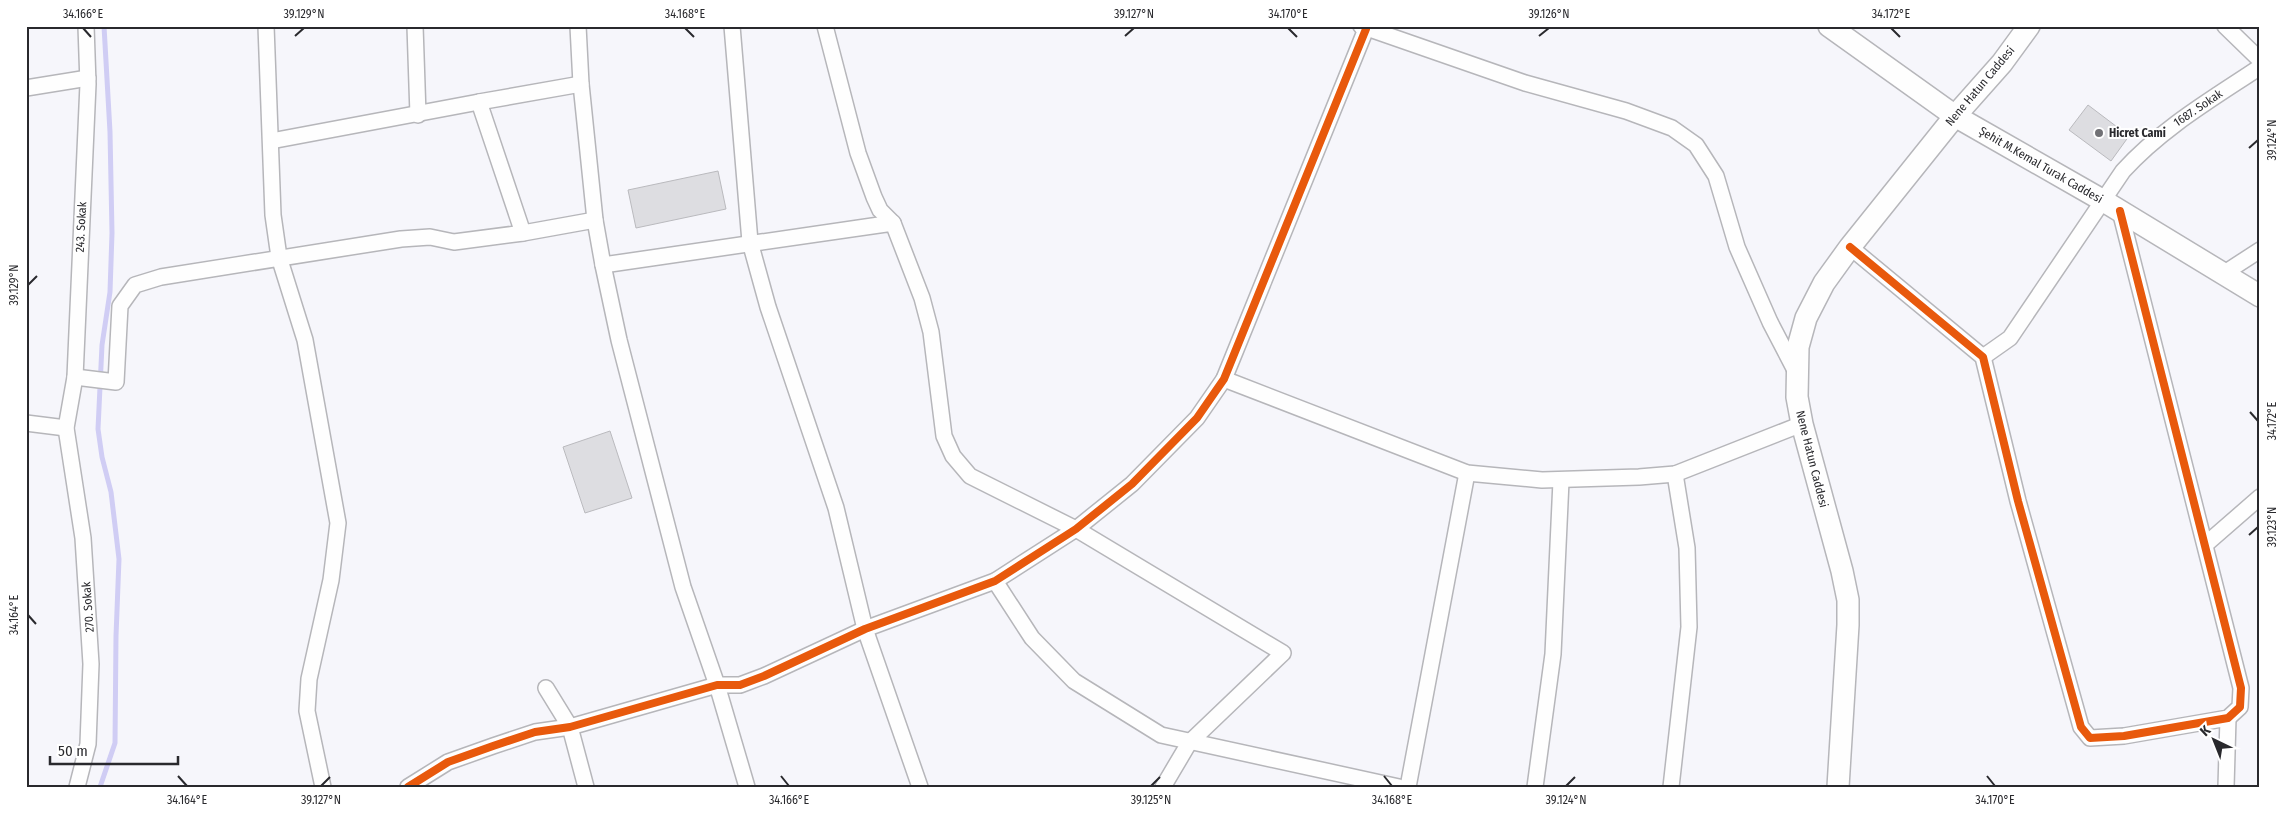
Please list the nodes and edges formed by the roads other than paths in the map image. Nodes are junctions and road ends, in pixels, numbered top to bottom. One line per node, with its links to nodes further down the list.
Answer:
1 (86, 26): 13 (street, 243. Sokak)
2 (266, 26): 19 (street)
3 (414, 26): 17 (street)
4 (578, 26): 14 (street)
5 (732, 26): 24 (street)
6 (825, 26): 22 (street)
7 (1829, 26): 18 (street, Şehit M.Kemal Turak Caddesi)
8 (2224, 26): 11 (street)
9 (1364, 28): 32 (street); 34 (street)
10 (2029, 29): 18 (street, Nene Hatun Caddesi)
11 (2260, 60)
12 (2260, 67): 20 (street, 1687. Sokak)
13 (88, 78): 15 (street); 33 (street, 243. Sokak)
14 (581, 84): 16 (street); 21 (street)
15 (26, 88)
16 (479, 102): 17 (street); 23 (street)
17 (418, 115): 19 (street)
18 (1955, 116): 20 (street, Şehit M.Kemal Turak Caddesi); 25 (street, Nene Hatun Caddesi)
19 (270, 141): 27 (street)
20 (2111, 206): 29 (street, Şehit M.Kemal Turak Caddesi); 31 (street, 1687. Sokak); 43 (street)
21 (595, 220): 23 (street); 28 (street)
22 (893, 223): 24 (street); 42 (street)
23 (523, 234): 27 (street)
24 (750, 242): 28 (street); 45 (street)
25 (1850, 248): 31 (street); 32 (street, Nene Hatun Caddesi)
26 (2260, 250): 29 (street)
27 (279, 257): 33 (street); 52 (street)
28 (602, 265): 46 (street)
29 (2223, 274): 30 (street, Şehit M.Kemal Turak Caddesi)
30 (2260, 296)
31 (1983, 358): 48 (street)
32 (1797, 373): 36 (street, Nene Hatun Caddesi)
33 (75, 377): 37 (street, 243. Sokak)
34 (1224, 379): 38 (street); 42 (street)
35 (26, 423): 37 (street)
36 (1802, 424): 39 (street); 62 (street, Nene Hatun Caddesi)
37 (66, 428): 51 (street, 270. Sokak)
38 (1467, 473): 40 (street); 59 (street)
39 (1675, 474): 40 (street); 61 (street)
40 (1561, 481): 60 (street)
41 (2260, 497): 43 (street)
42 (1076, 529): 44 (street); 50 (street)
43 (2206, 544): 48 (street)
44 (995, 581): 45 (street); 50 (street)
45 (865, 629): 46 (street); 56 (street)
46 (717, 685): 49 (street); 55 (street)
47 (546, 688): 49 (street)
48 (2228, 718): 63 (street)
49 (570, 727): 53 (street); 54 (street)
50 (1190, 743): 57 (street); 58 (street)
51 (77, 787)
52 (323, 787)
53 (408, 787)
54 (586, 787)
55 (747, 787)
56 (920, 787)
57 (1163, 787)
58 (1398, 787)
59 (1408, 787)
60 (1535, 787)
61 (1671, 787)
62 (1838, 787)
63 (2226, 787)

